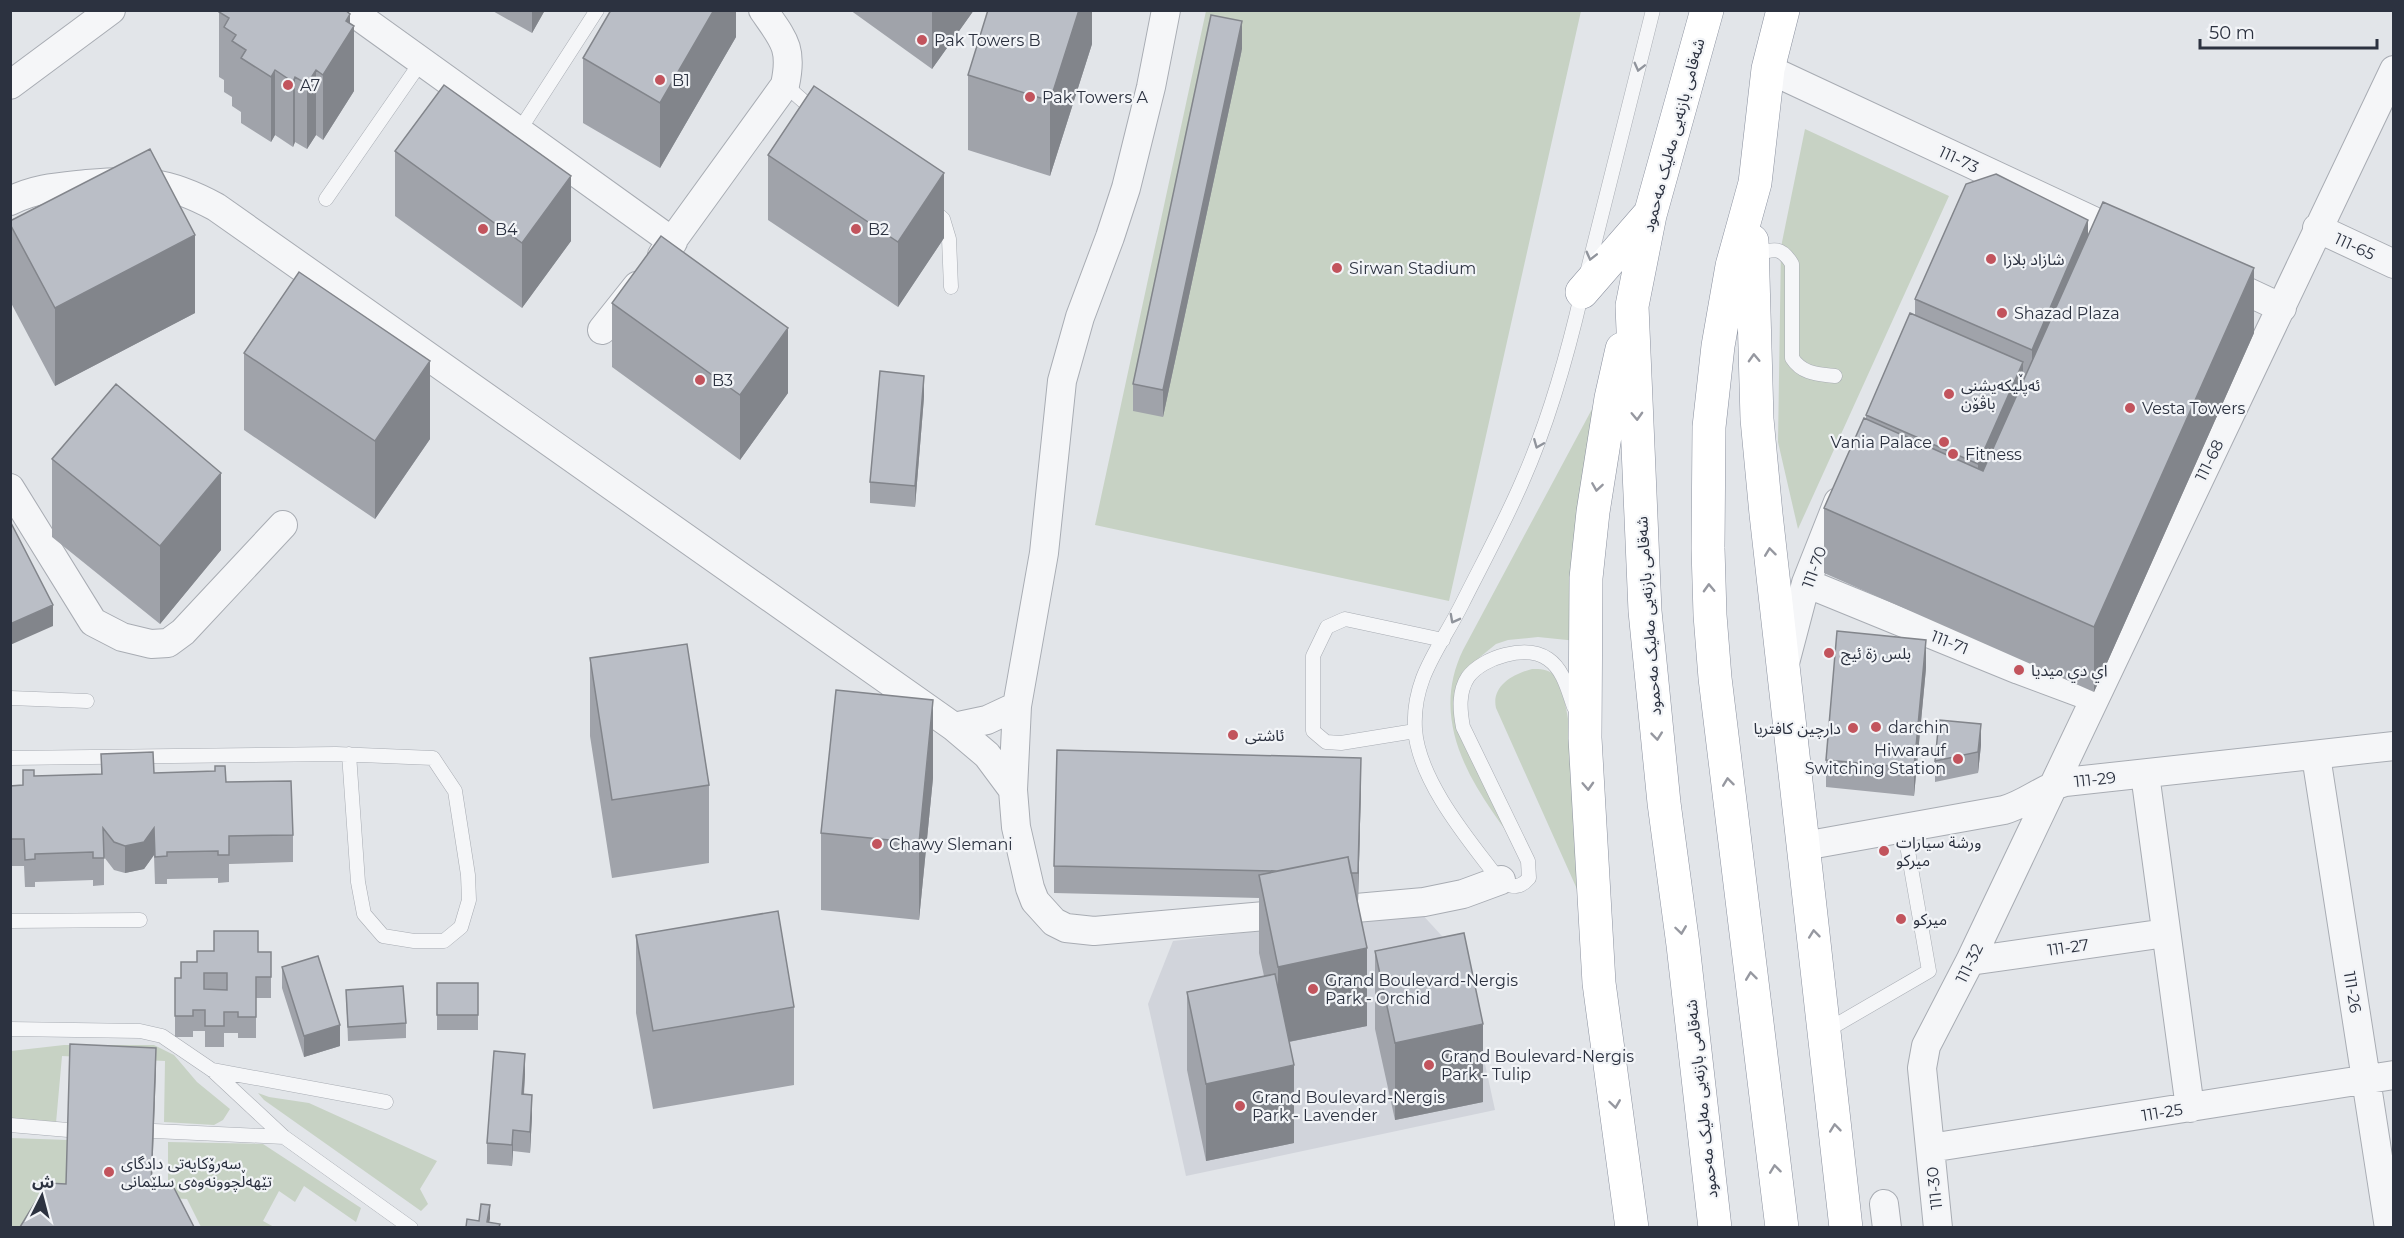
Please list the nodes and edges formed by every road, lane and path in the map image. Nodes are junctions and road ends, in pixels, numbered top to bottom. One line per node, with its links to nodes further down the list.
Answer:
1 (111, 10): 12 (street)
2 (350, 10): 9 (street)
3 (597, 10): 15 (lane)
4 (763, 10): 13 (street)
5 (1166, 10): 42 (street)
6 (1653, 10): 28 (lane, one-way to 28)
7 (1707, 10): 20 (highway, شەقامی بازنەیی مەلیک مەحمود)
8 (1784, 10): 10 (highway)
9 (421, 62): 15 (street); 17 (lane)
10 (1768, 69): 16 (highway); 23 (street, 111-73)
11 (2394, 70): 21 (street, 111-68)
12 (11, 84)
13 (785, 85): 14 (lane); 22 (street)
14 (829, 122)
15 (519, 130): 22 (street)
16 (1755, 183): 24 (highway); 74 (highway, one-way to 16)
17 (326, 199)
18 (10, 201): 43 (street)
19 (926, 204): 27 (lane)
20 (1650, 214): 28 (highway); 29 (highway, شەقامی بازنەیی مەلیک مەحمود)
21 (2317, 228): 25 (street, 111-65); 30 (street, 111-68)
22 (673, 242): 31 (street)
23 (2154, 249)
24 (1752, 255): 32 (lane); 38 (highway, one-way to 24)
25 (2394, 264)
26 (2196, 268): 30 (street)
27 (951, 287)
28 (1582, 292): 37 (lane, one-way to 37)
29 (1632, 306): 45 (highway, one-way to 45); 73 (highway, شەقامی بازنەیی مەلیک مەحمود, one-way to 73)
30 (2282, 308): 40 (street, 111-68)
31 (602, 330)
32 (1835, 376)
33 (1846, 483): 36 (street, 111-70)
34 (10, 488): 35 (street)
35 (283, 525)
36 (1806, 583): 38 (street, 111-70); 40 (street, 111-71)
37 (1443, 640): 44 (lane); 44 (lane)
38 (1784, 669): 54 (highway)
39 (10, 698): 41 (lane)
40 (2094, 698): 51 (street, 111-68)
41 (87, 701)
42 (1017, 706): 43 (street); 52 (street)
43 (954, 727): 52 (street)
44 (1415, 731): 55 (lane)
45 (1586, 738): 55 (lane); 72 (highway, one-way to 72)
46 (2394, 746): 48 (street, 111-29)
47 (349, 754): 47 (lane); 49 (lane)
48 (2316, 756): 50 (street, 111-29); 63 (street, 111-26)
49 (10, 758)
50 (2145, 774): 51 (street, 111-29); 58 (street)
51 (2054, 785): 53 (street, 111-29); 59 (street, 111-32)
52 (1013, 790): 55 (street)
53 (1904, 828): 54 (street, 111-29); 61 (lane)
54 (1804, 846): 61 (highway, one-way to 54)
55 (1501, 880)
56 (141, 920): 57 (lane)
57 (10, 921)
58 (2166, 933): 59 (street, 111-27); 65 (street)
59 (1970, 960): 70 (street, 111-32)
60 (10, 1029): 62 (lane)
61 (1824, 1032): 75 (highway, one-way to 61)
62 (212, 1070): 64 (lane); 69 (lane)
63 (2380, 1078): 65 (street, 111-25); 77 (street, 111-26)
64 (386, 1102)
65 (2190, 1108): 70 (street, 111-25)
66 (10, 1125): 67 (lane)
67 (68, 1130)
68 (154, 1131): 69 (lane)
69 (284, 1137): 71 (lane)
70 (1930, 1148): 76 (street, 111-30)
71 (411, 1227)
72 (1632, 1227)
73 (1715, 1227)
74 (1782, 1227)
75 (1846, 1227)
76 (1938, 1227)
77 (2389, 1227)

